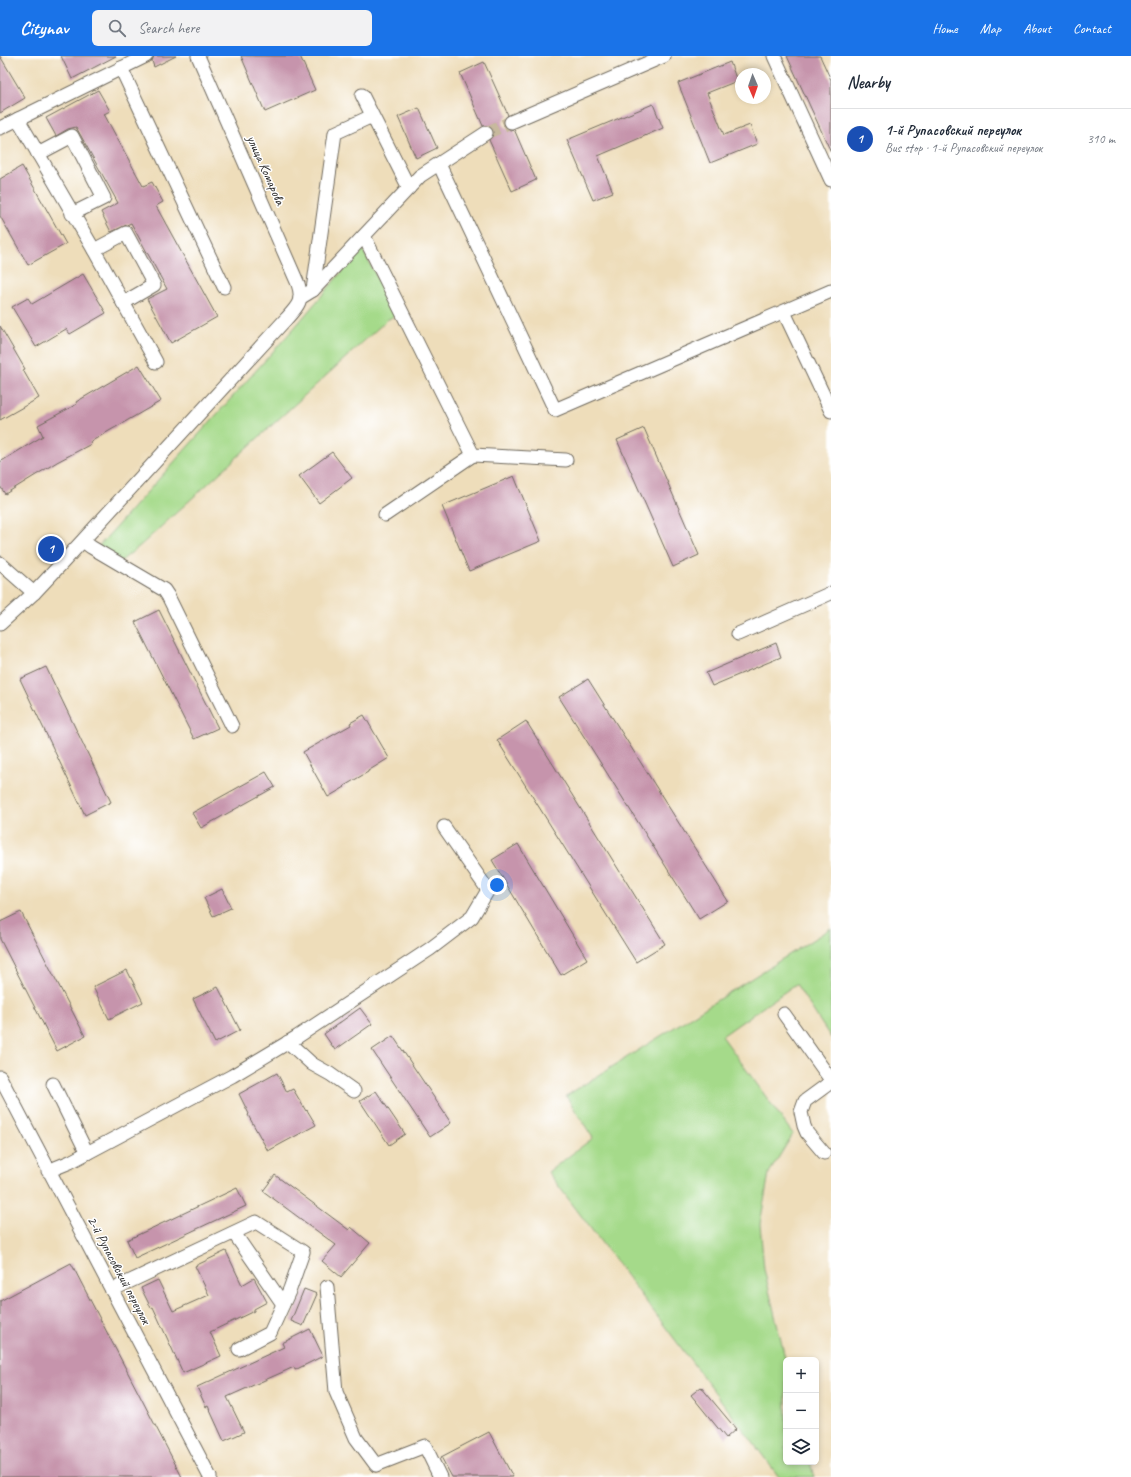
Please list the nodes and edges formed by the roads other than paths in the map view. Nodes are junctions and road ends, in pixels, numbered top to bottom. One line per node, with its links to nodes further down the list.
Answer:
1 (146, 56): 5 (street)
2 (198, 56): 22 (street, улица Комарова)
3 (664, 56): 9 (street)
4 (774, 56): 14 (street)
5 (122, 68): 8 (street); 19 (street)
6 (362, 95): 7 (street)
7 (372, 116): 15 (street); 20 (street)
8 (18, 119): 10 (street); 12 (street)
9 (511, 122)
10 (0, 128)
11 (486, 133): 13 (street)
12 (38, 154): 16 (street); 16 (street)
13 (439, 164): 15 (street); 24 (street)
14 (831, 180)
15 (409, 188): 17 (street)
16 (72, 214): 18 (street)
17 (364, 236): 20 (street); 27 (street)
18 (94, 250): 23 (street); 23 (street)
19 (224, 287)
20 (313, 290): 22 (street)
21 (831, 291): 24 (street)
22 (300, 298): 30 (street)
23 (123, 303): 25 (street)
24 (784, 312): 26 (street)
25 (156, 362)
26 (831, 411)
27 (472, 455): 28 (street); 29 (street)
28 (566, 460)
29 (385, 515)
30 (83, 541): 32 (street); 36 (street)
31 (0, 563): 32 (street)
32 (34, 593): 34 (street)
33 (831, 593): 35 (street)
34 (0, 624)
35 (738, 634)
36 (232, 726)
37 (444, 827): 39 (street)
38 (784, 1014): 41 (street)
39 (288, 1042): 43 (street); 44 (street)
40 (0, 1076): 46 (street, 2-й Рупасовский переулок)
41 (831, 1081): 45 (street)
42 (53, 1084): 44 (street)
43 (354, 1091)
44 (87, 1153): 46 (street)
45 (824, 1153)
46 (48, 1171): 49 (street, 2-й Рупасовский переулок)
47 (234, 1233): 49 (street); 50 (street); 50 (street)
48 (327, 1287): 53 (street)
49 (112, 1291): 52 (street, 2-й Рупасовский переулок)
50 (283, 1304): 51 (street)
51 (239, 1349)
52 (210, 1477)
53 (440, 1477)

